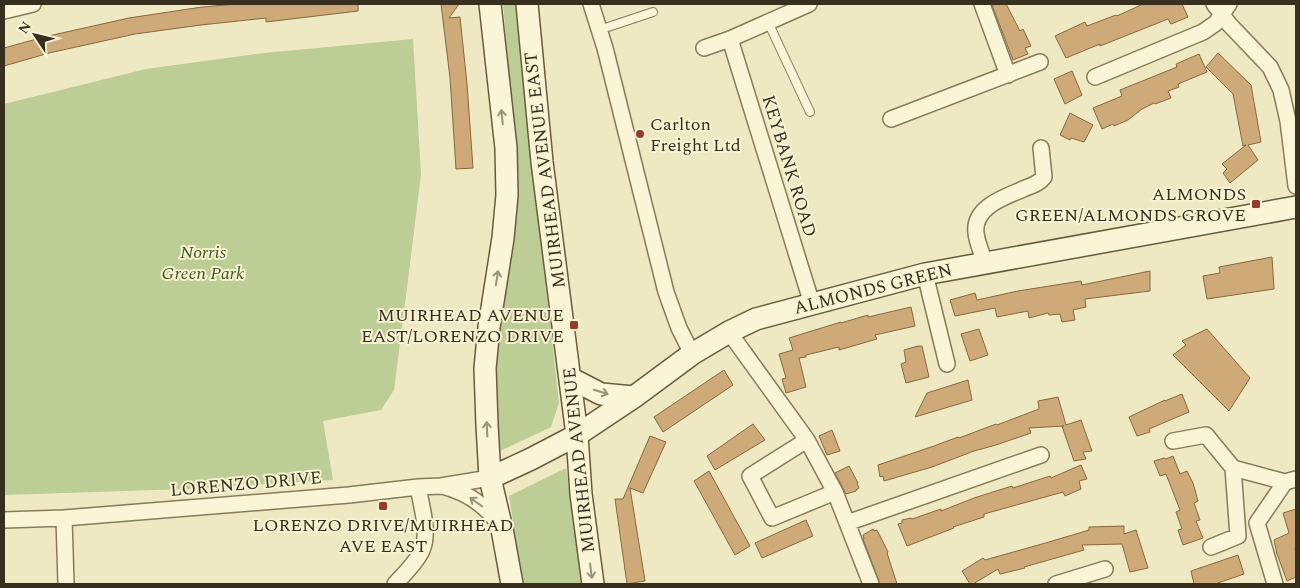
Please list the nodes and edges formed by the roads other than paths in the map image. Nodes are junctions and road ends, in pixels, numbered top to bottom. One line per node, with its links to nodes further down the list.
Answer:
1 (34, 4): 8 (street)
2 (490, 4): 36 (street, MUIRHEAD AVENUE EAST, one-way to 2)
3 (527, 4): 26 (street, MUIRHEAD AVENUE EAST)
4 (591, 4): 11 (street)
5 (808, 4): 10 (street)
6 (982, 4): 15 (street)
7 (1221, 8): 16 (street); 20 (street)
8 (4, 12)
9 (653, 12): 11 (lane)
10 (768, 22): 12 (street); 17 (lane)
11 (599, 30): 27 (street)
12 (730, 39): 13 (street); 24 (street, KEYBANK ROAD)
13 (704, 48)
14 (1040, 62): 15 (street)
15 (1008, 74): 18 (street)
16 (1095, 77)
17 (810, 112)
18 (891, 119)
19 (1041, 148): 22 (street)
20 (1296, 186)
21 (1296, 206): 22 (street, ALMONDS GREEN)
22 (985, 263): 23 (street, ALMONDS GREEN)
23 (925, 274): 24 (street, ALMONDS GREEN); 28 (street)
24 (812, 304): 25 (street, ALMONDS GREEN)
25 (728, 332): 27 (street, ALMONDS GREEN); 32 (street)
26 (565, 336): 29 (street, MUIRHEAD AVENUE)
27 (692, 354): 30 (street, ALMONDS GREEN)
28 (947, 364)
29 (570, 378): 30 (street, one-way to 30); 31 (street, MUIRHEAD AVENUE)
30 (634, 397): 31 (street, ALMONDS GREEN)
31 (577, 435): 36 (street, ALMONDS GREEN); 50 (street, MUIRHEAD AVENUE, one-way to 50)
32 (807, 440): 40 (street); 40 (street)
33 (1173, 441): 35 (street)
34 (1042, 455): 43 (street)
35 (1234, 468): 37 (street); 45 (street)
36 (490, 478): 38 (street, LORENZO DRIVE); 44 (street)
37 (1291, 481): 53 (street)
38 (441, 486): 39 (street, LORENZO DRIVE); 44 (street, one-way to 38)
39 (418, 487): 41 (street, LORENZO DRIVE); 48 (street)
40 (835, 492): 43 (street)
41 (64, 518): 42 (street, LORENZO DRIVE); 47 (street)
42 (4, 520)
43 (847, 523): 51 (street)
44 (502, 529): 49 (street)
45 (1211, 547)
46 (1105, 568): 52 (street)
47 (66, 584)
48 (395, 584)
49 (512, 584)
50 (593, 584)
51 (871, 584)
52 (1056, 584)
53 (1275, 584)

